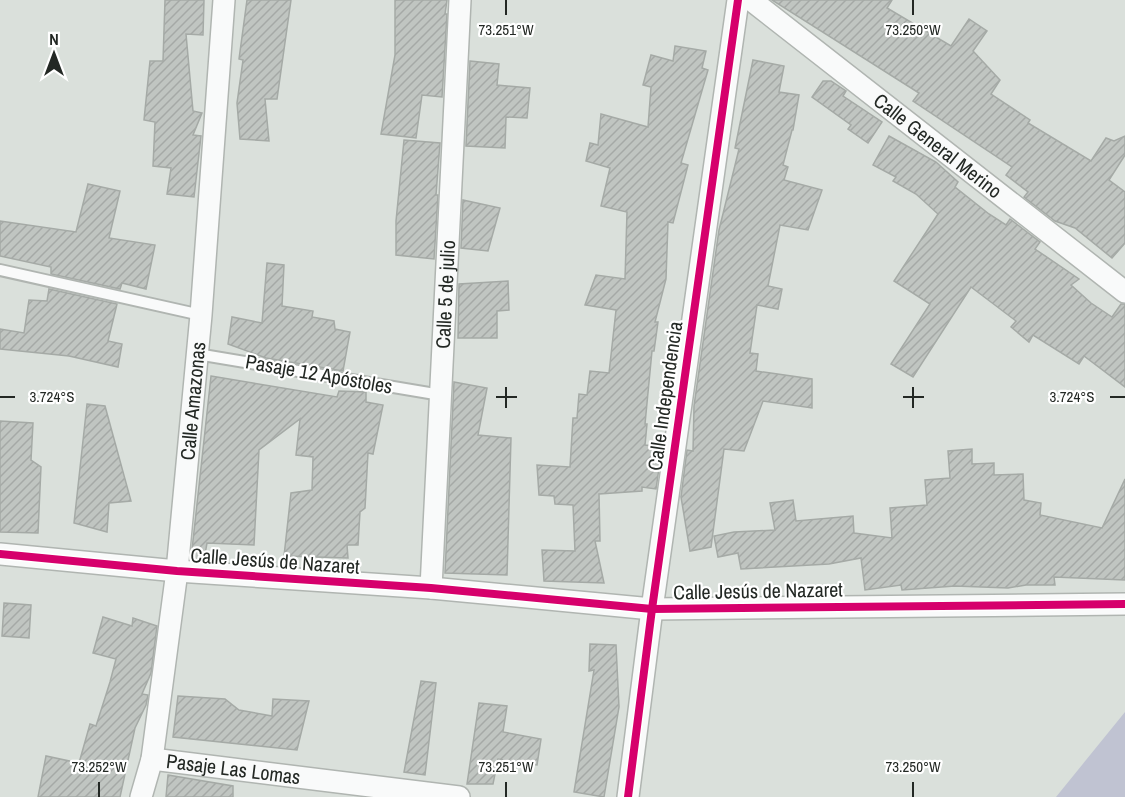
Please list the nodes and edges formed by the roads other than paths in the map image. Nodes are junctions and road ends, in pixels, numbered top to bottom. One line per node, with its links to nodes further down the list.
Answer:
1 (224, 0): 7 (street, Calle Amazonas)
2 (460, 0): 9 (street, Calle 5 de julio)
3 (738, 0): 14 (street, Calle Independencia)
4 (751, 0): 6 (street, Calle General Merino)
5 (0, 270): 7 (lane)
6 (1125, 292)
7 (201, 315): 8 (street, Calle Amazonas)
8 (197, 354): 9 (lane, Pasaje 12 Apóstoles); 11 (street, Calle Amazonas)
9 (441, 395): 12 (street, Calle 5 de julio)
10 (0, 554): 11 (street, Calle Jesús de Nazaret)
11 (177, 570): 12 (street, Calle Jesús de Nazaret); 15 (street, Calle Amazonas)
12 (431, 588): 14 (street, Calle Jesús de Nazaret)
13 (1125, 604): 14 (street, Calle Jesús de Nazaret)
14 (652, 609): 18 (street, Calle Independencia)
15 (152, 759): 16 (street, Calle Amazonas); 17 (street, Pasaje Las Lomas)
16 (141, 797)
17 (459, 797)
18 (628, 797)

